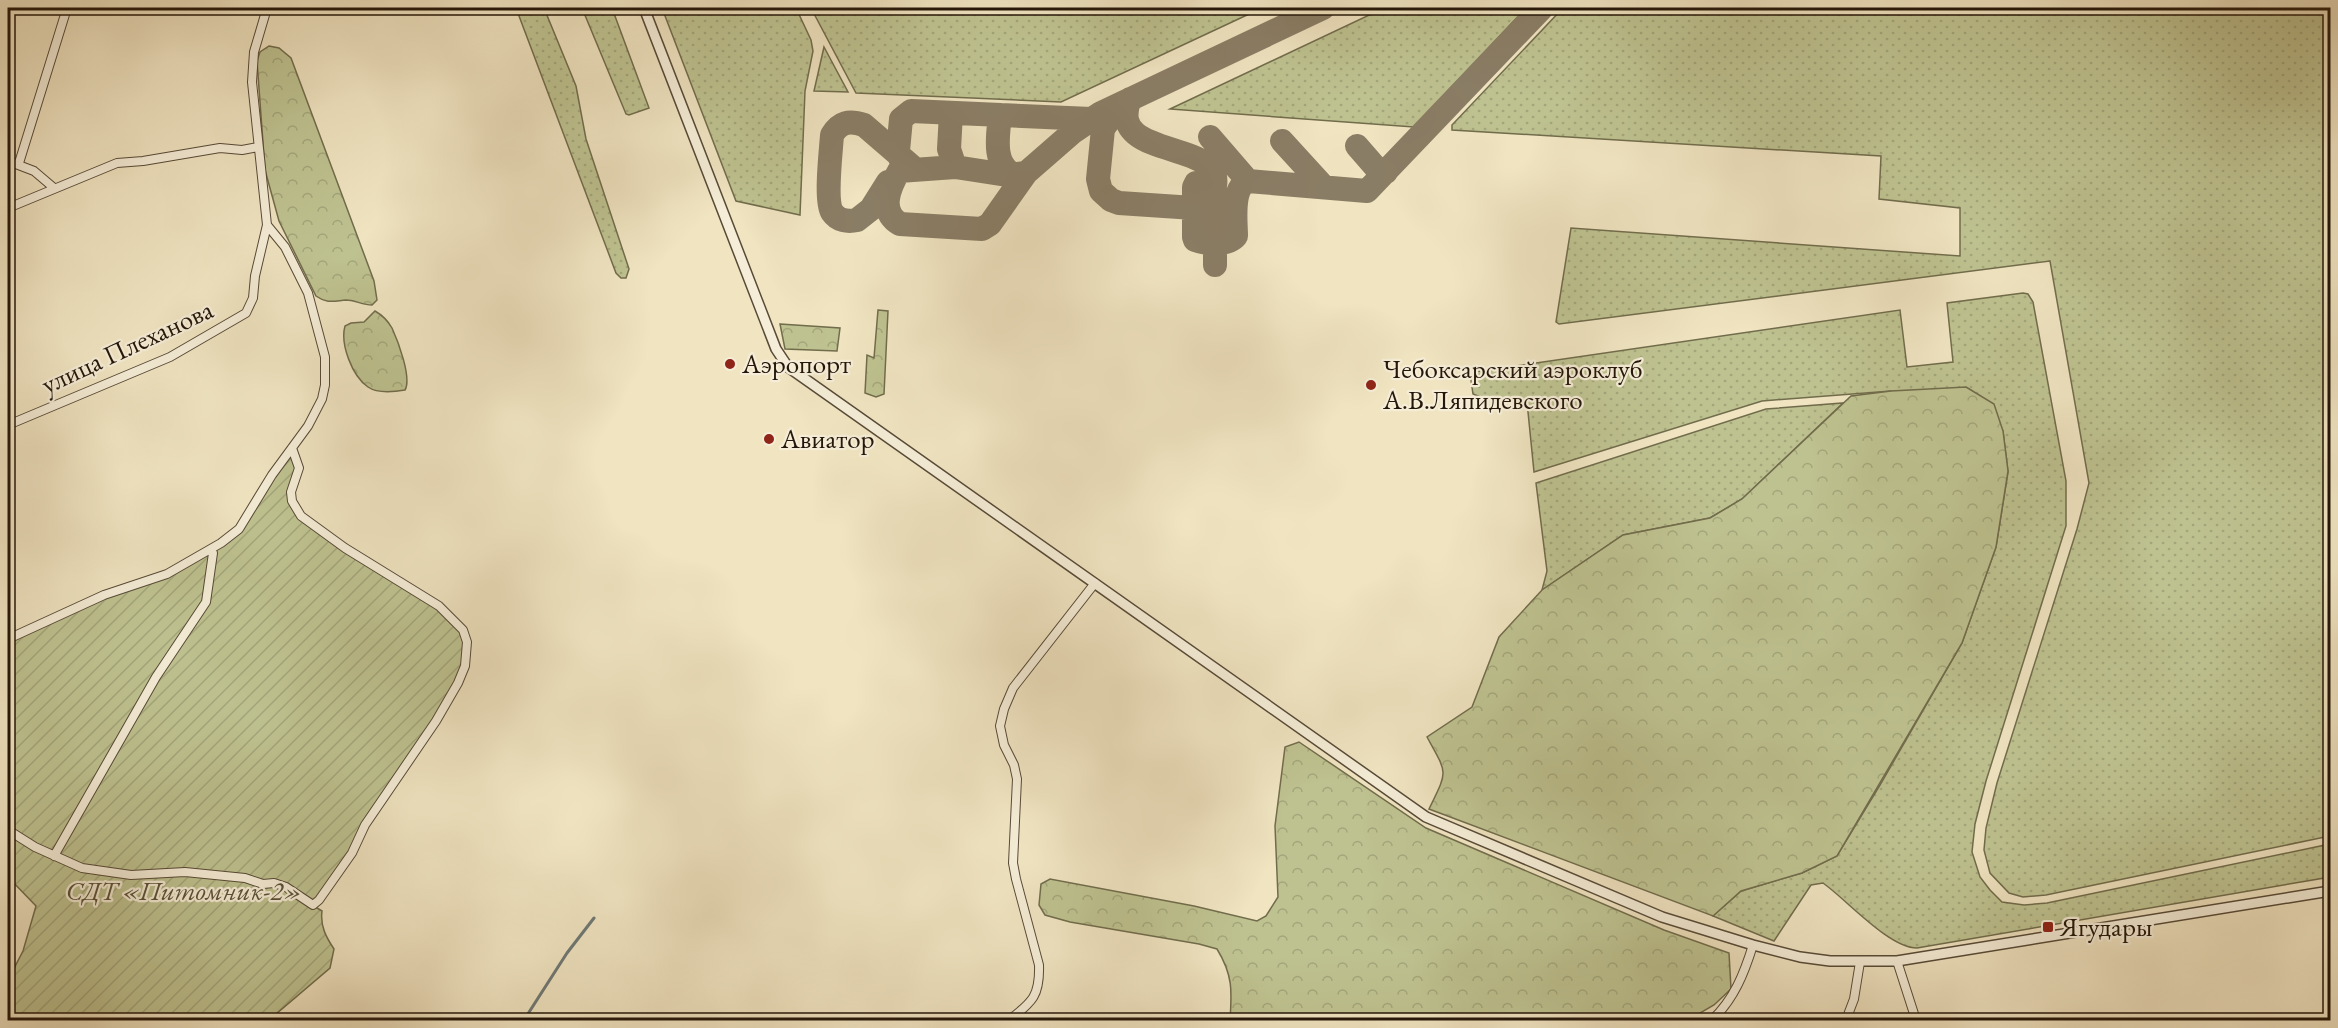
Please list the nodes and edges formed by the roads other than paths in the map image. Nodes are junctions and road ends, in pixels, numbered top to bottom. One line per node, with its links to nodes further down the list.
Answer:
1 (67, 8): 6 (street)
2 (267, 8): 4 (street)
3 (644, 8): 13 (street)
4 (258, 147): 7 (street); 9 (street)
5 (8, 161): 6 (street)
6 (19, 164): 7 (street)
7 (54, 188): 8 (street)
8 (8, 208)
9 (267, 225): 10 (street, улица Плеханова); 11 (street)
10 (8, 425)
11 (292, 448): 12 (street); 16 (street)
12 (211, 551): 14 (street); 16 (street)
13 (1095, 582): 18 (street); 21 (street)
14 (8, 639)
15 (8, 830): 16 (street)
16 (54, 856)
17 (2331, 891): 19 (street)
18 (1753, 945): 20 (street); 22 (street)
19 (1897, 961): 20 (street); 24 (street)
20 (1860, 962): 23 (street)
21 (1010, 1020)
22 (1712, 1020)
23 (1846, 1020)
24 (1916, 1020)

